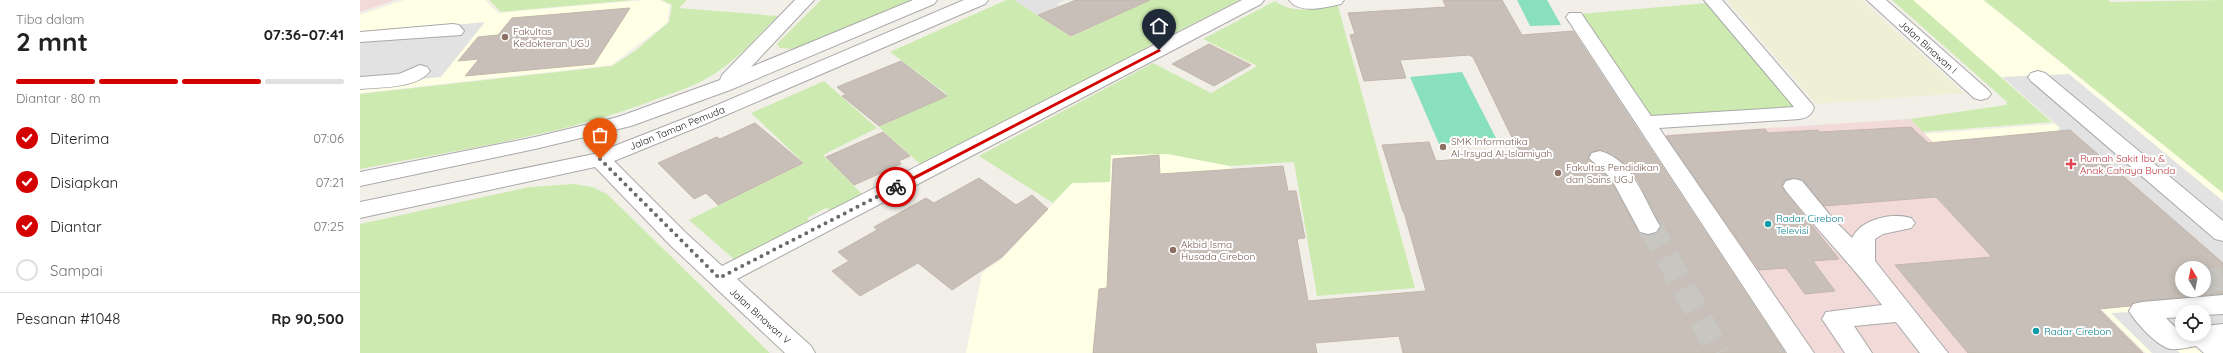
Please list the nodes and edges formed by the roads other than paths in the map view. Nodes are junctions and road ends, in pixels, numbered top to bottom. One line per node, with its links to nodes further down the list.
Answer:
1 (805, 0): 15 (street)
2 (928, 0): 15 (street)
3 (979, 0): 19 (street, Jalan Taman Pemuda)
4 (1255, 0): 27 (street)
5 (1298, 0): 6 (street)
6 (1335, 0)
7 (1713, 0): 17 (street)
8 (1876, 0): 16 (street, Jalan Binawan I)
9 (1575, 17): 17 (street)
10 (455, 31): 11 (street)
11 (360, 37)
12 (420, 71): 14 (street)
13 (2038, 77): 25 (street)
14 (360, 83)
15 (723, 86): 20 (street)
16 (1981, 94)
17 (1645, 123): 32 (street)
18 (1600, 158): 24 (street)
19 (600, 159): 22 (street, Jalan Taman Pemuda); 27 (street, Jalan Binawan V)
20 (360, 179)
21 (1794, 186): 26 (street)
22 (360, 210)
23 (1903, 223): 26 (street)
24 (1648, 226)
25 (2223, 233)
26 (1863, 264): 29 (street)
27 (719, 278): 31 (street, Jalan Binawan V)
28 (2222, 304): 30 (street)
29 (1902, 312): 33 (street); 34 (street)
30 (2213, 335): 35 (street)
31 (802, 353)
32 (1802, 353)
33 (1860, 353)
34 (1935, 353)
35 (2221, 353)

